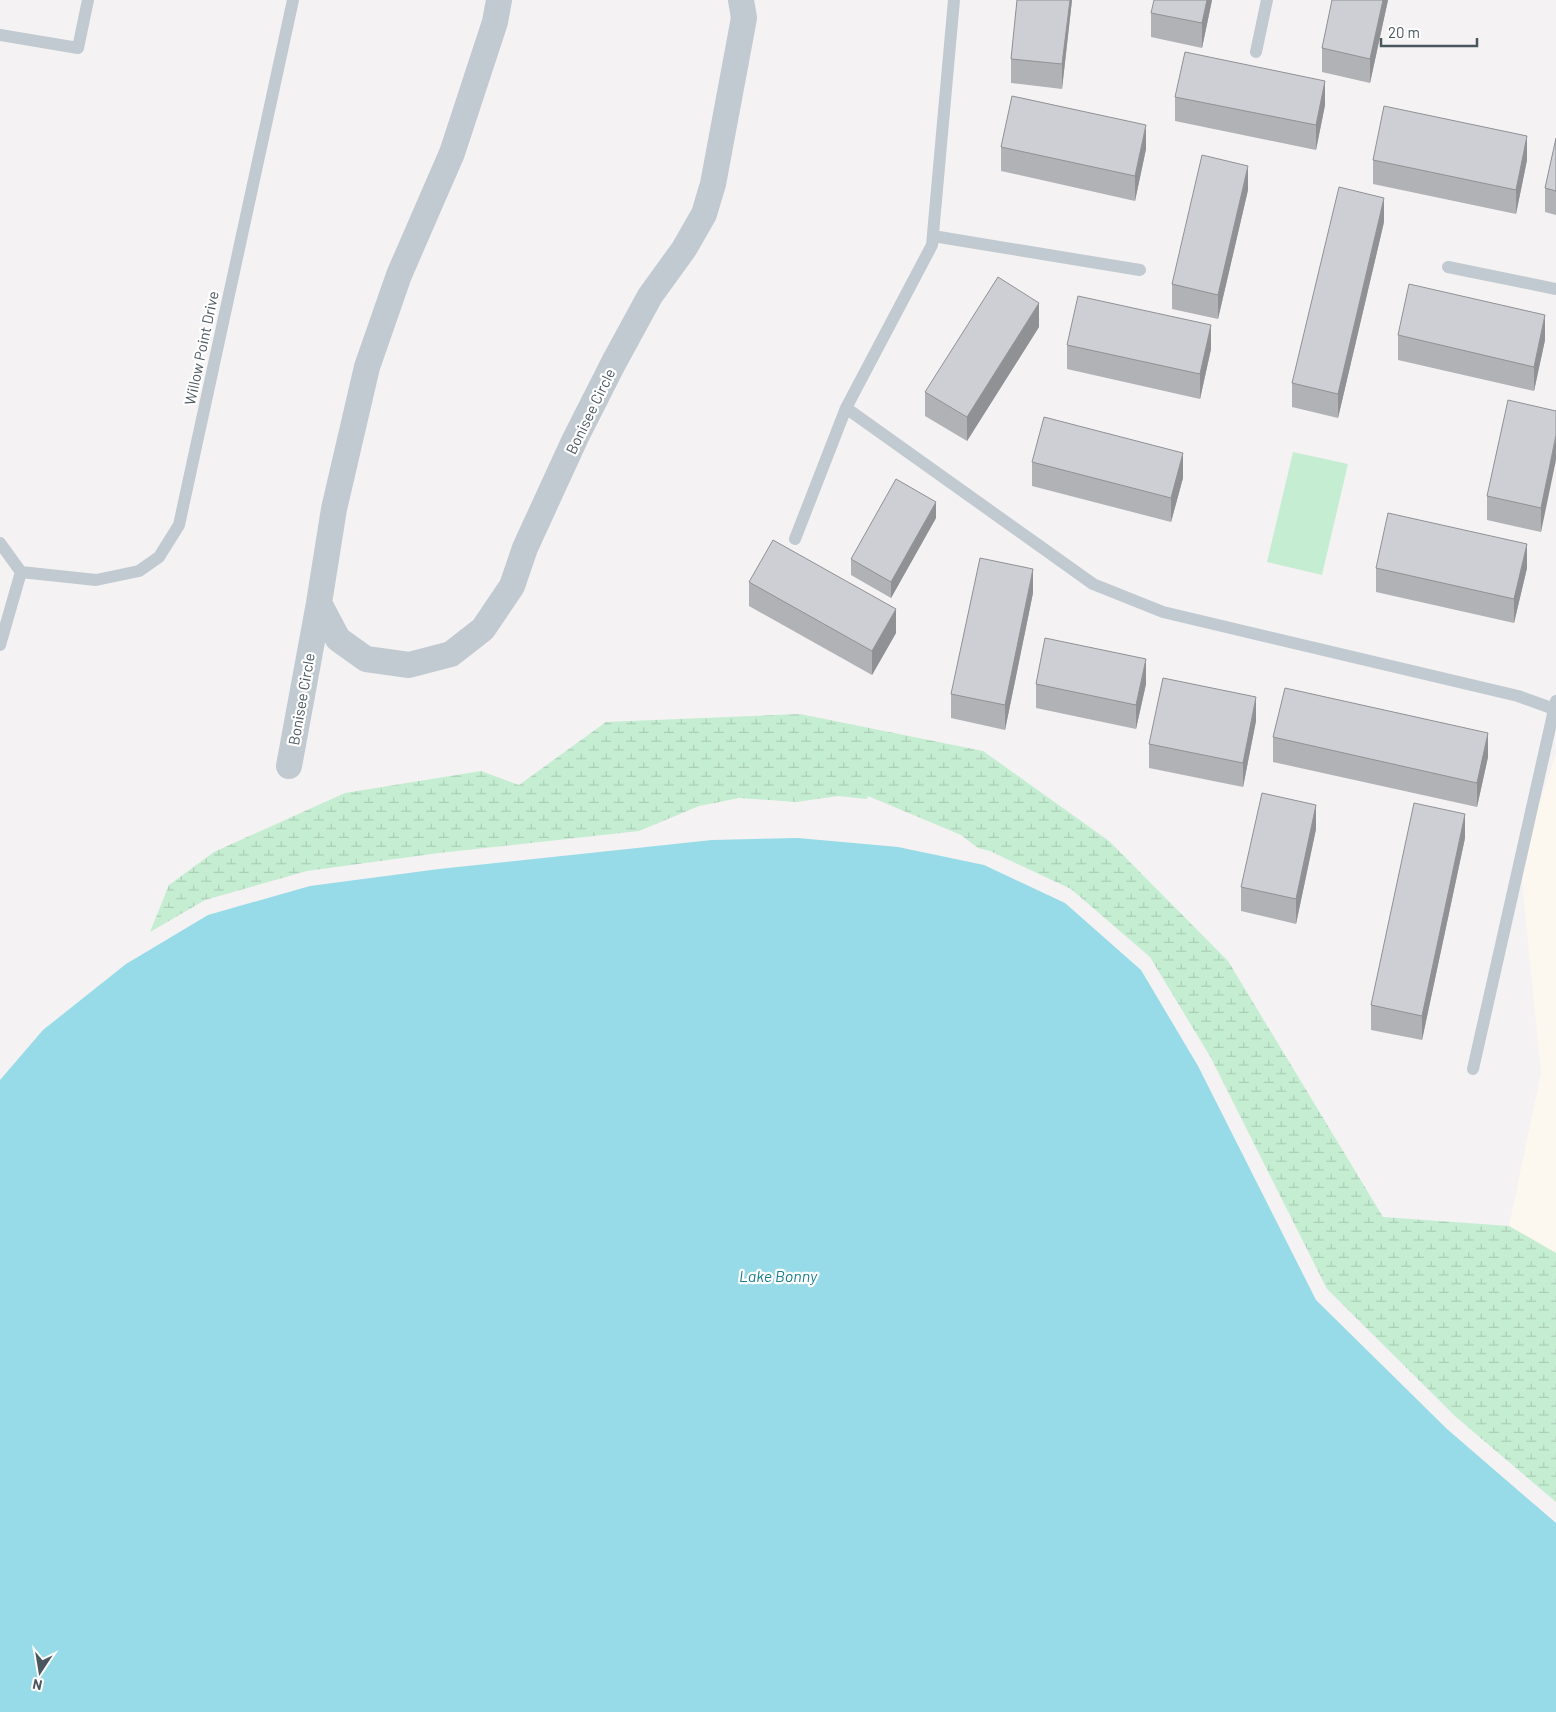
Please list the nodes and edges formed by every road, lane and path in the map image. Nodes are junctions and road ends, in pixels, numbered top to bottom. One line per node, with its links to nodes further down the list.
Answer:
1 (88, 0): 7 (lane)
2 (293, 0): 16 (lane, Willow Point Drive)
3 (499, 0): 17 (street, Bonisee Circle)
4 (741, 0): 17 (street, Bonisee Circle)
5 (954, 0): 9 (lane)
6 (1267, 0): 8 (lane)
7 (0, 35)
8 (1256, 52)
9 (934, 236): 11 (lane); 13 (lane)
10 (1448, 267): 12 (lane)
11 (1140, 270)
12 (1556, 289)
13 (846, 408): 14 (lane); 19 (lane)
14 (795, 539)
15 (0, 543): 16 (lane)
16 (21, 572): 18 (lane)
17 (319, 603): 20 (street, Bonisee Circle)
18 (0, 645)
19 (1555, 705): 21 (lane)
20 (289, 766)
21 (1473, 1068)

